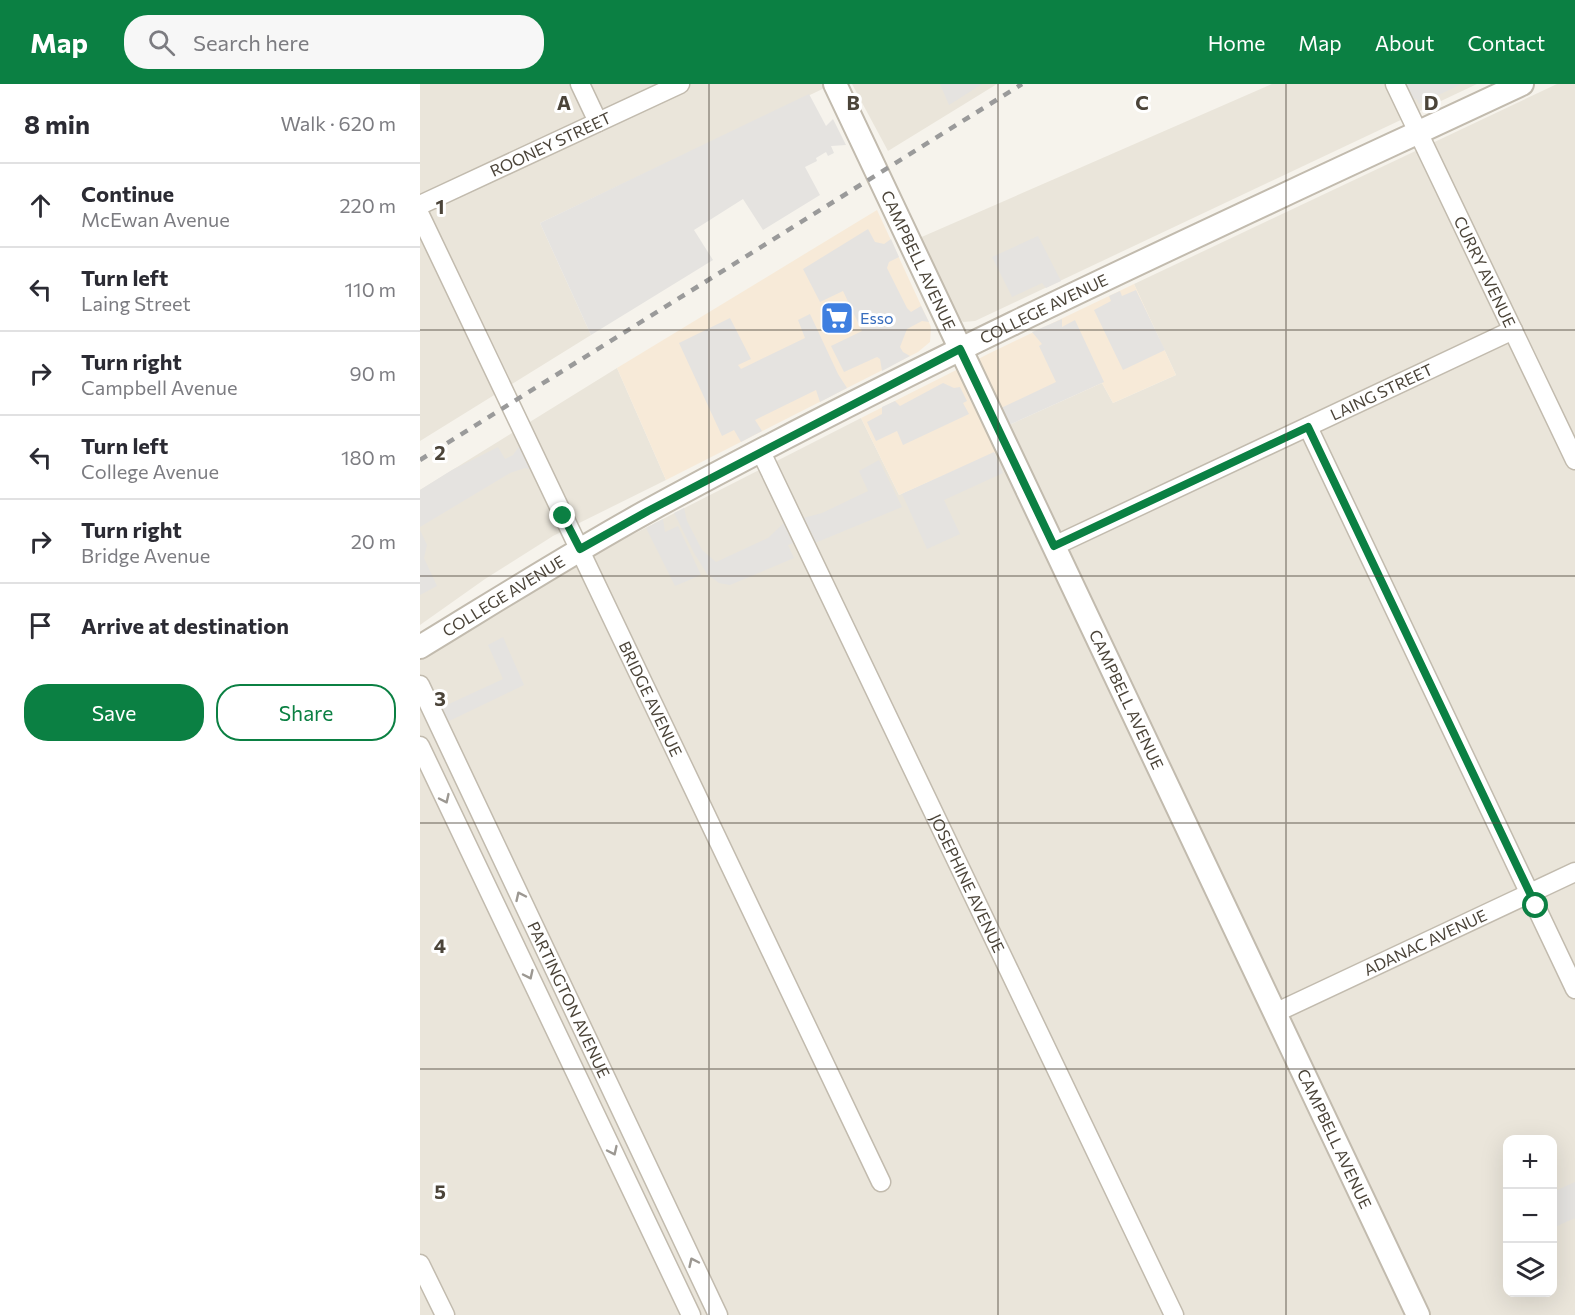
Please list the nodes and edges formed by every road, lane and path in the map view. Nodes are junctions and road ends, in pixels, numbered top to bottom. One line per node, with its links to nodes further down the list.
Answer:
1 (580, 84): 6 (street)
2 (680, 84): 6 (street, ROONEY STREET)
3 (835, 84): 11 (street, CAMPBELL AVENUE)
4 (1395, 84): 7 (street, CURRY AVENUE)
5 (1522, 84): 7 (street, COLLEGE AVENUE)
6 (598, 122): 8 (street, ROONEY STREET)
7 (1418, 132): 10 (street, CURRY AVENUE); 11 (street, COLLEGE AVENUE)
8 (420, 205)
9 (420, 215): 16 (street, BRIDGE AVENUE)
10 (1513, 330): 12 (street, LAING STREET); 14 (street, CURRY AVENUE)
11 (960, 349): 13 (street, COLLEGE AVENUE); 15 (street, CAMPBELL AVENUE)
12 (1308, 427): 15 (street, LAING STREET); 21 (street)
13 (761, 452): 16 (street, COLLEGE AVENUE); 29 (street, JOSEPHINE AVENUE)
14 (1575, 460)
15 (1054, 546): 23 (street, CAMPBELL AVENUE)
16 (580, 549): 17 (street, COLLEGE AVENUE); 24 (street, BRIDGE AVENUE)
17 (420, 647)
18 (420, 685): 28 (street, PARTINGTON AVENUE, one-way to 18)
19 (420, 746): 27 (street, PARTINGTON AVENUE, one-way to 27)
20 (1575, 872): 21 (street, ADANAC AVENUE)
21 (1530, 893): 22 (street); 23 (street, ADANAC AVENUE)
22 (1575, 989)
23 (1275, 1013): 30 (street, CAMPBELL AVENUE)
24 (882, 1182)
25 (420, 1264): 26 (street)
26 (445, 1315)
27 (691, 1315)
28 (718, 1315)
29 (1174, 1315)
30 (1418, 1315)

